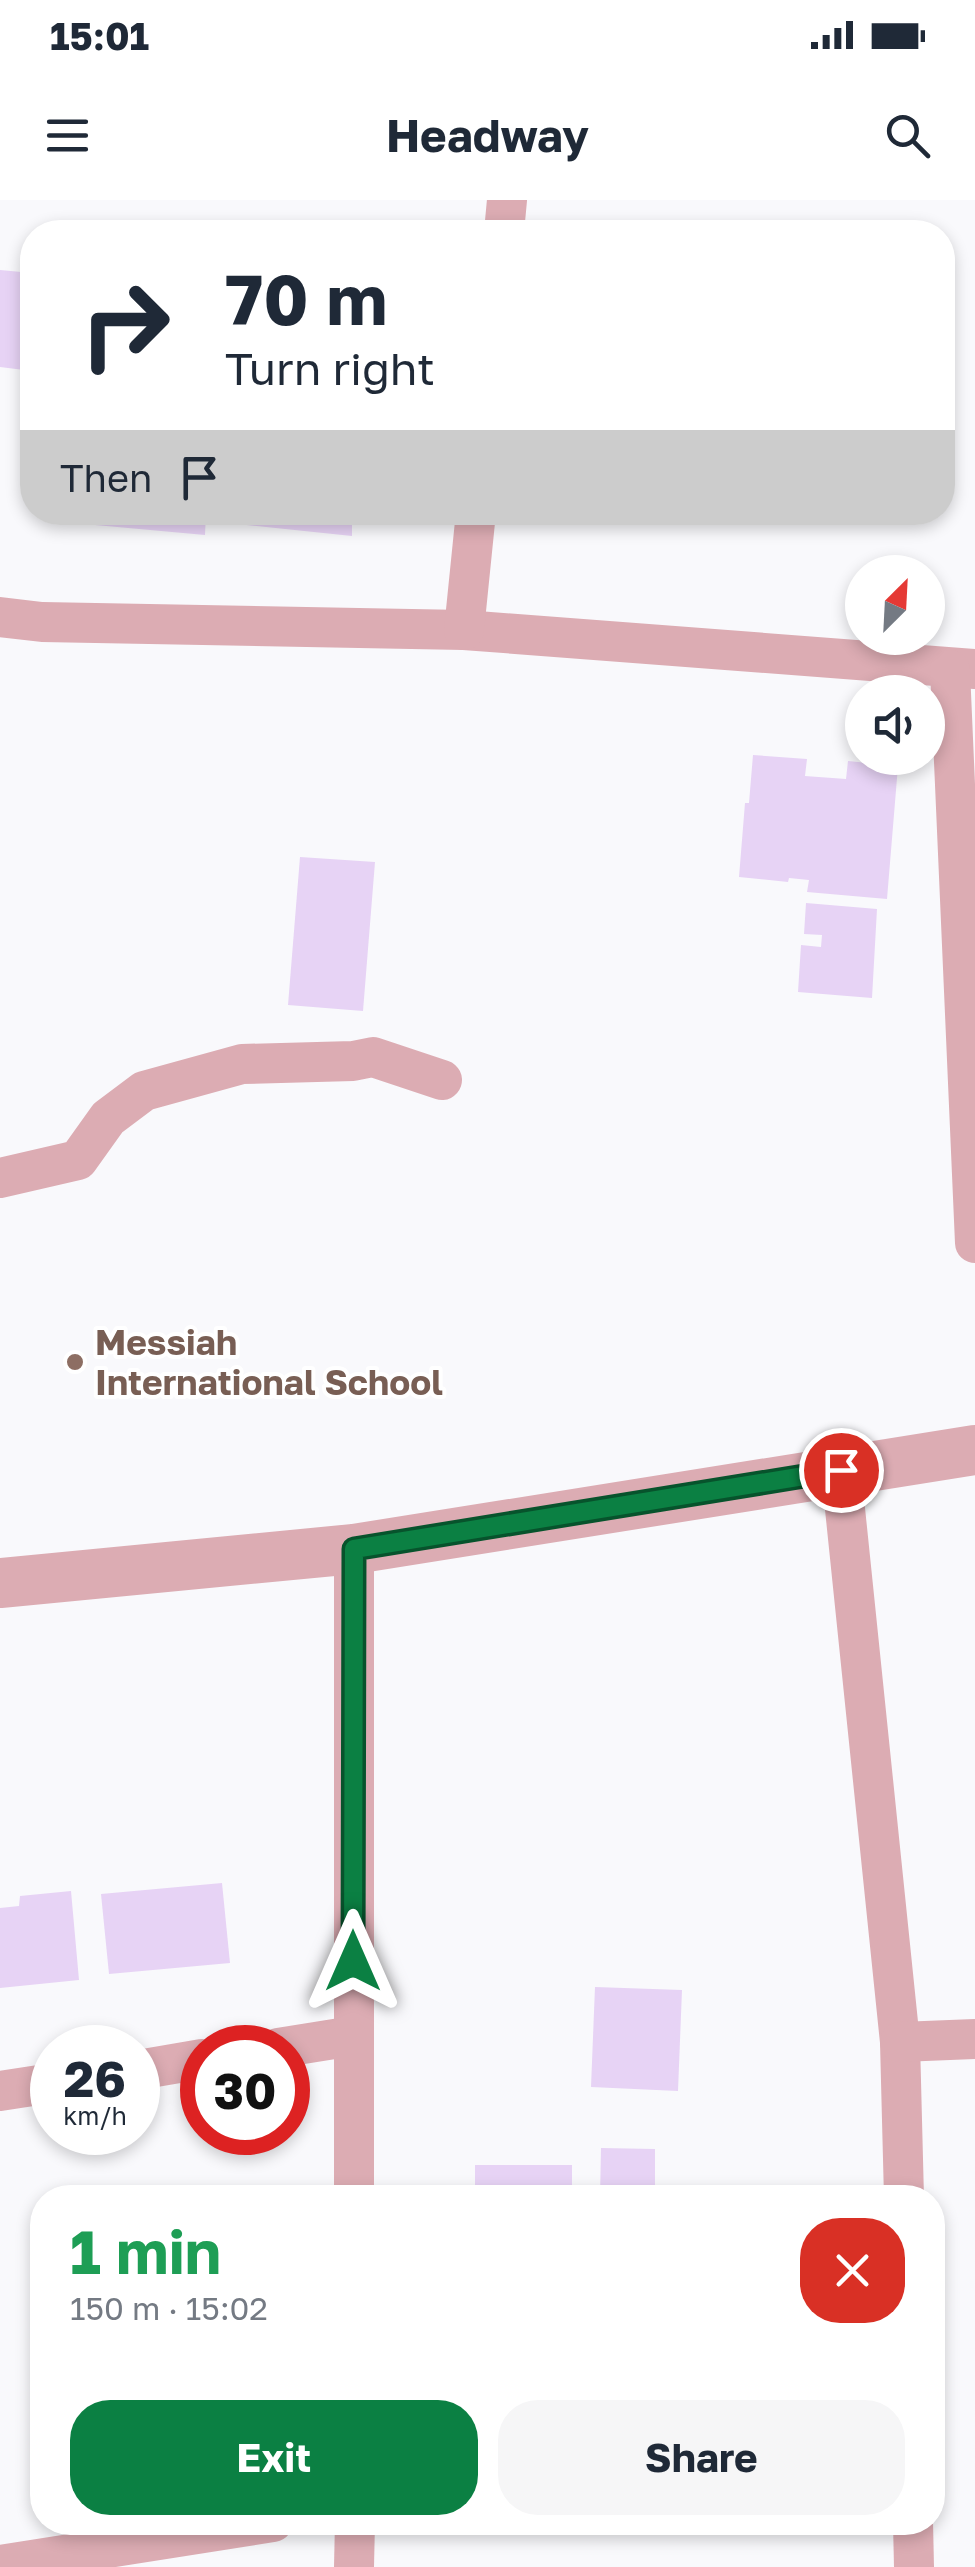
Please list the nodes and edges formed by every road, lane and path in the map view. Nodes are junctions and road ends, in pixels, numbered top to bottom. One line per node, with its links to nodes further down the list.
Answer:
1 (475, 525): 3 (street)
2 (0, 617): 3 (street)
3 (464, 630): 4 (street)
4 (963, 670): 7 (street)
5 (442, 1080): 6 (street)
6 (0, 1178)
7 (975, 1242)
8 (975, 1450): 9 (street)
9 (841, 1470): 10 (street); 14 (street)
10 (354, 1549): 11 (street); 12 (street)
11 (0, 1583)
12 (353, 2036): 15 (street); 18 (street)
13 (975, 2038): 14 (street)
14 (900, 2042): 19 (street)
15 (310, 2043)
16 (30, 2086): 17 (street)
17 (0, 2091)
18 (354, 2185)
19 (904, 2185)
20 (190, 2535): 23 (street)
21 (354, 2535): 24 (street)
22 (913, 2535): 25 (street)
23 (0, 2565)
24 (354, 2567)
25 (914, 2567)

